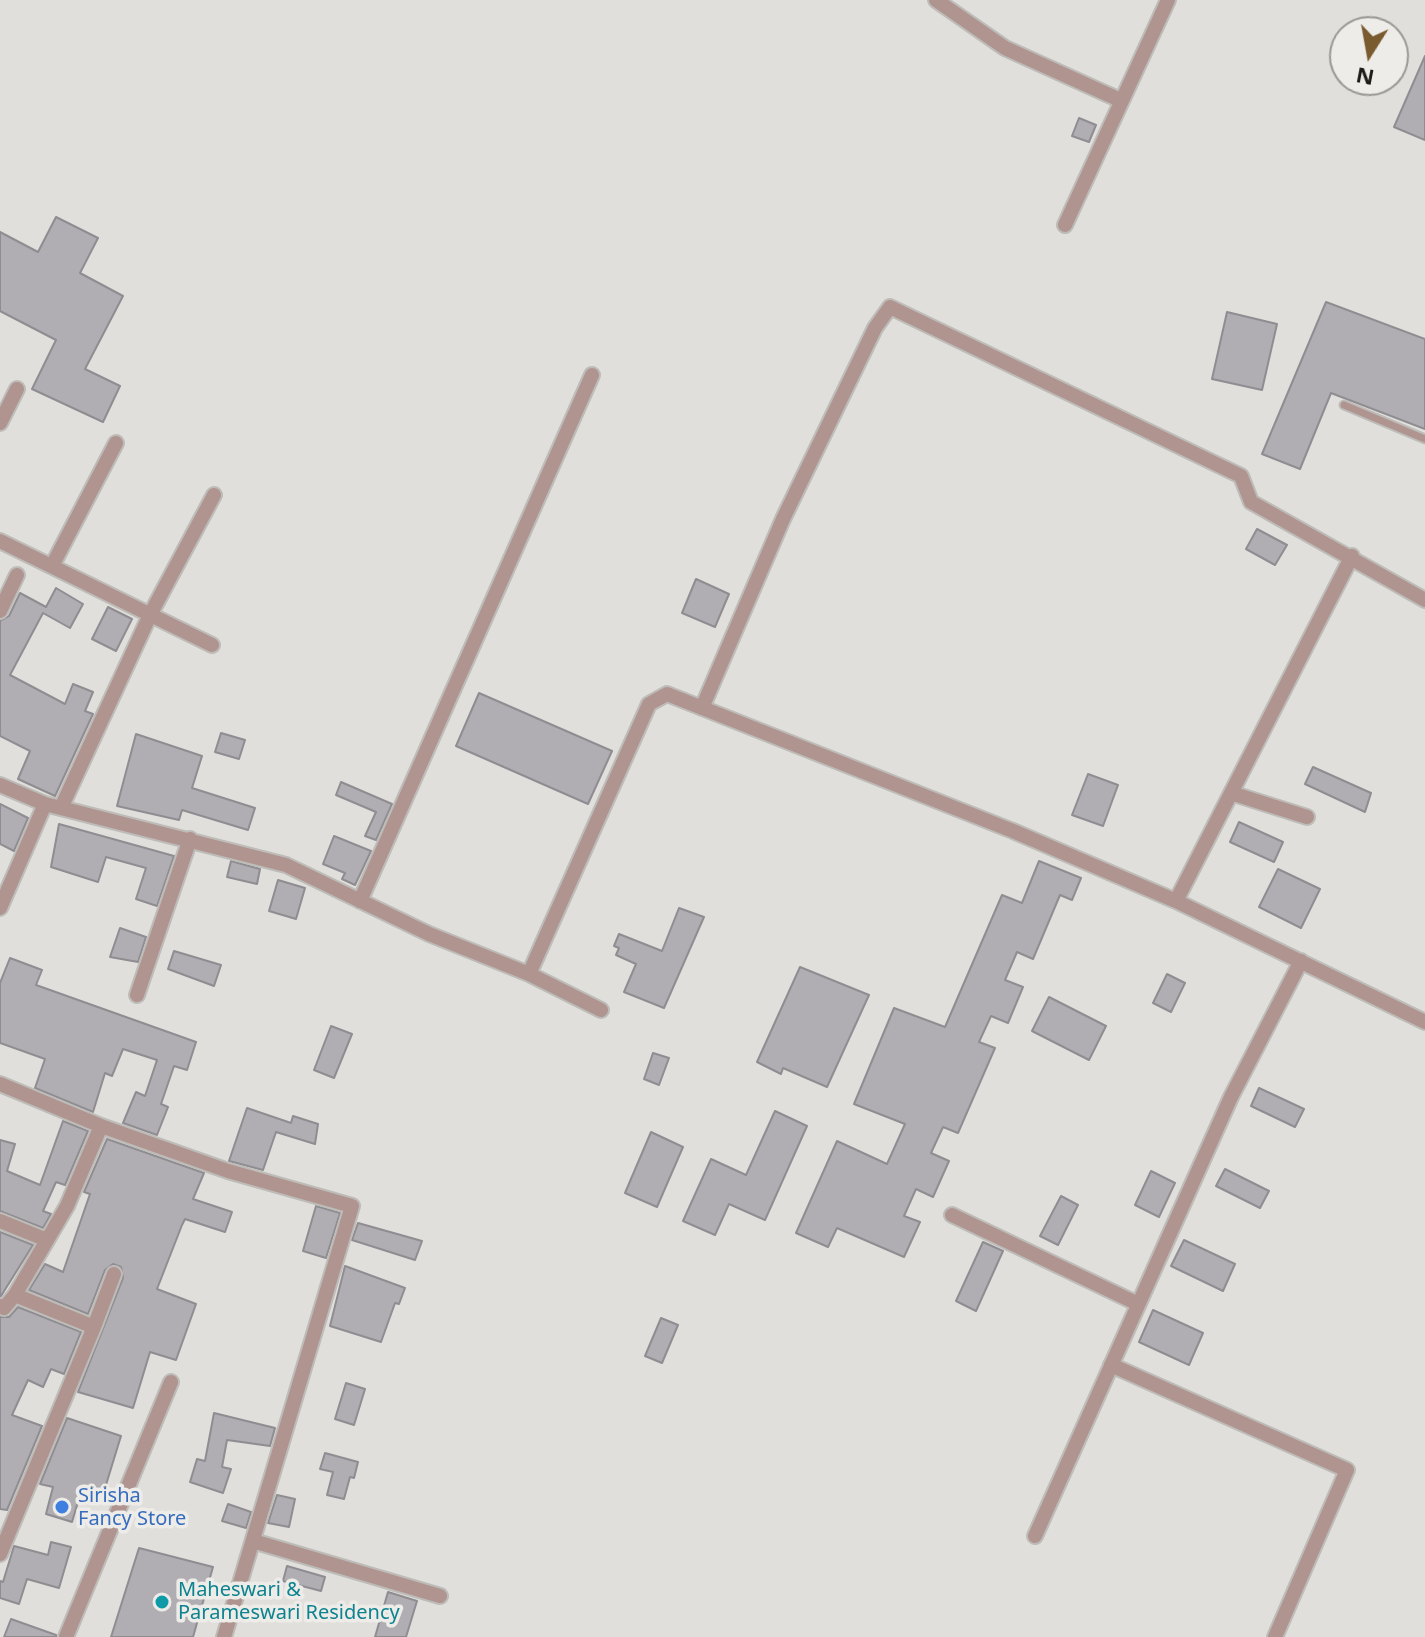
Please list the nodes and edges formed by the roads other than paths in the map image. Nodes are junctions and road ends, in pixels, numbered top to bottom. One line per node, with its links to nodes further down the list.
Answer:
1 (936, 0): 3 (street)
2 (1168, 0): 3 (street)
3 (1120, 100): 4 (street)
4 (1065, 225)
5 (592, 375): 27 (street)
6 (17, 389): 8 (street)
7 (1344, 405): 9 (lane)
8 (0, 423)
9 (1425, 439)
10 (116, 443): 14 (street)
11 (214, 495): 18 (street)
12 (0, 541): 14 (street)
13 (1352, 556): 16 (street); 20 (street); 22 (street)
14 (52, 566): 18 (street)
15 (17, 575): 17 (street)
16 (1425, 600)
17 (0, 611)
18 (150, 615): 19 (street); 24 (street)
19 (212, 645)
20 (702, 708): 28 (street); 31 (street)
21 (0, 785): 23 (street)
22 (1231, 793): 25 (street); 28 (street)
23 (45, 804): 24 (street); 29 (street)
24 (61, 808): 26 (street)
25 (1307, 817)
26 (190, 839): 27 (street); 32 (street)
27 (360, 901): 31 (street)
28 (1176, 901): 30 (street)
29 (0, 908)
30 (1301, 961): 34 (street); 42 (street)
31 (529, 974): 33 (street)
32 (137, 995)
33 (601, 1010)
34 (1425, 1022)
35 (0, 1084): 36 (street)
36 (101, 1126): 39 (street); 49 (street)
37 (952, 1215): 42 (street)
38 (0, 1221): 39 (street)
39 (47, 1240): 41 (street)
40 (114, 1274): 44 (street)
41 (15, 1295): 43 (street); 44 (street)
42 (1136, 1303): 45 (street)
43 (1, 1310)
44 (94, 1327): 47 (street)
45 (1111, 1365): 48 (street); 54 (street)
46 (171, 1382): 52 (street)
47 (5, 1526): 50 (street)
48 (1035, 1536)
49 (253, 1541): 51 (street); 53 (street)
50 (0, 1554)
51 (440, 1596)
52 (66, 1637)
53 (224, 1637)
54 (1275, 1637)

